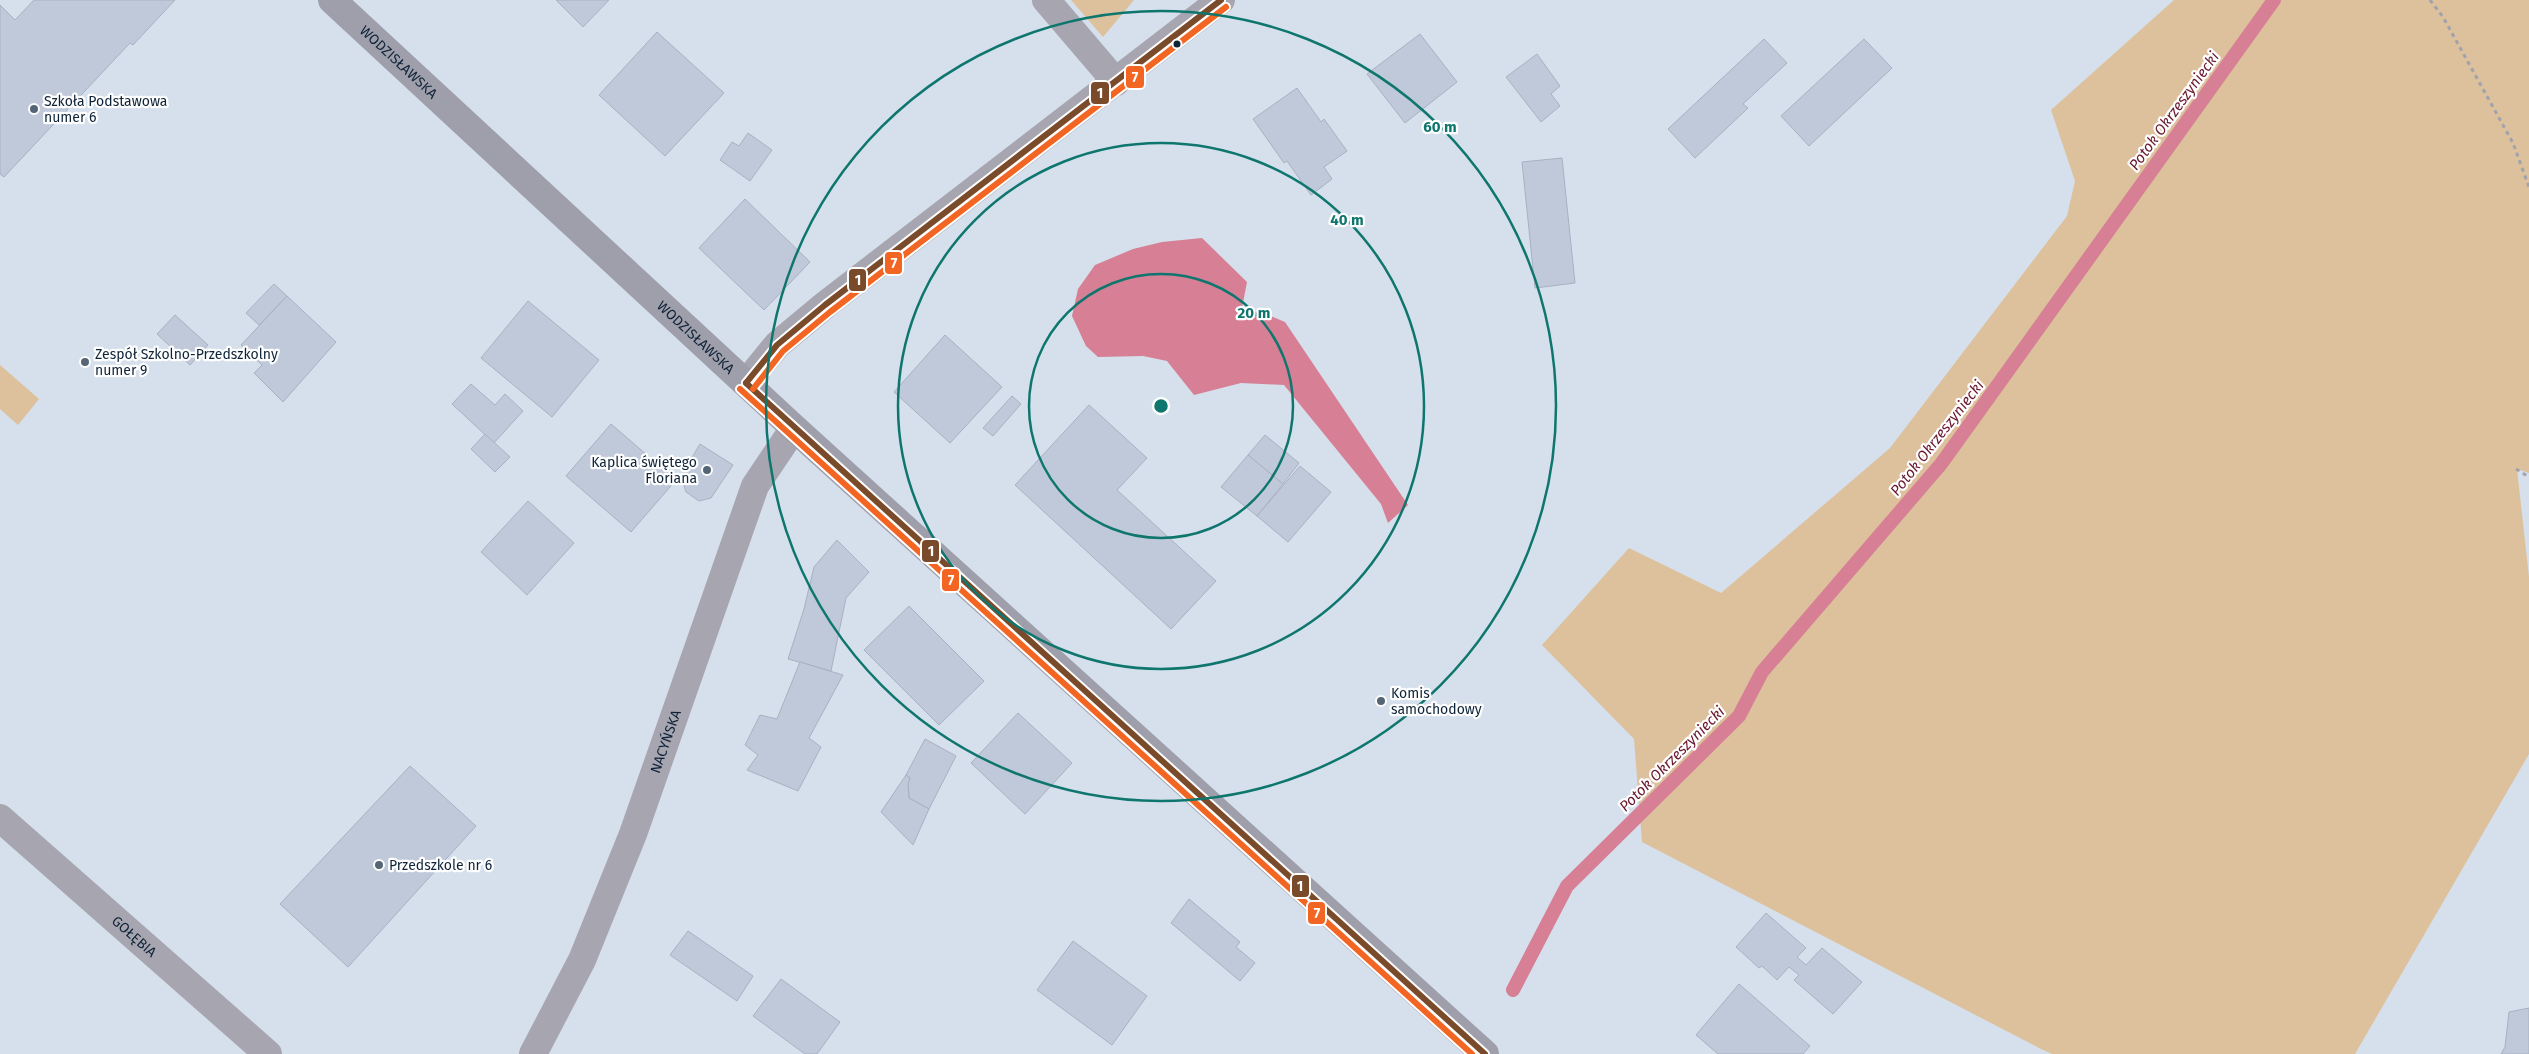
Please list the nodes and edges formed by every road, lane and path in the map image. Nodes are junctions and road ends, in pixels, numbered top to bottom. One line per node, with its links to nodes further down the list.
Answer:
1 (332, 0): 7 (main road, WODZISŁAWSKA)
2 (1046, 0): 5 (street)
3 (1221, 0): 5 (street)
4 (2430, 0): 6 (path)
5 (1116, 82): 7 (street)
6 (2529, 187)
7 (746, 383): 8 (main road, WODZISŁAWSKA)
8 (794, 428): 13 (street, NACYŃSKA); 14 (main road, WODZISŁAWSKA)
9 (2516, 469): 10 (path)
10 (2529, 477)
11 (0, 818): 12 (street, GOŁĘBIA)
12 (268, 1054)
13 (533, 1054)
14 (1485, 1054)

